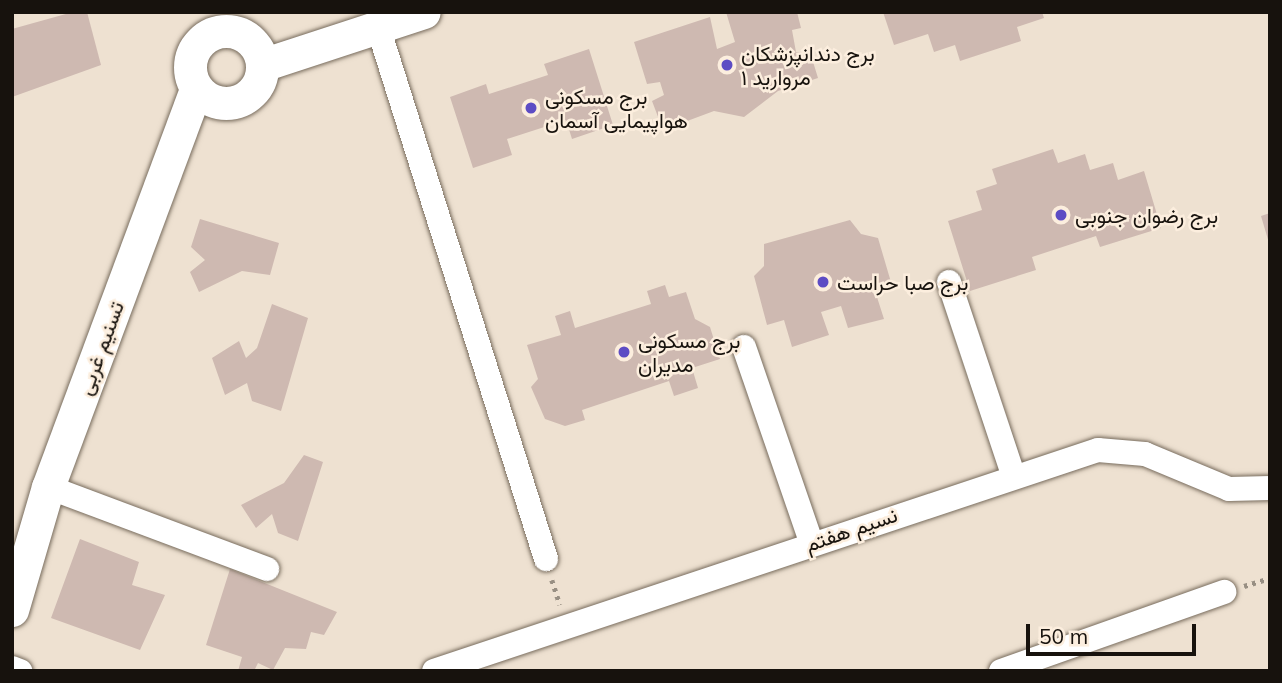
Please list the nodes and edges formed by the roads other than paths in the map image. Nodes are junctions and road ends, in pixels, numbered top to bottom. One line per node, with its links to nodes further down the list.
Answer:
1 (424, 12): 3 (street)
2 (212, 22): 4 (street); 5 (street)
3 (378, 27): 4 (street); 12 (street)
4 (262, 65): 5 (street)
5 (196, 89): 9 (street, تسنیم غربی)
6 (949, 282): 8 (street)
7 (744, 347): 11 (street)
8 (1013, 474): 10 (street, نسیم هفتم); 11 (street, نسیم هفتم)
9 (48, 487): 13 (street); 15 (street, تسنیم غربی)
10 (1270, 488)
11 (811, 542): 16 (street, نسیم هفتم)
12 (546, 559)
13 (267, 569)
14 (1224, 592): 21 (street)
15 (12, 610)
16 (511, 659): 19 (street, نسیم هفتم); 20 (street)
17 (12, 667): 18 (street)
18 (20, 671)
19 (434, 671)
20 (491, 671)
21 (1001, 671)

